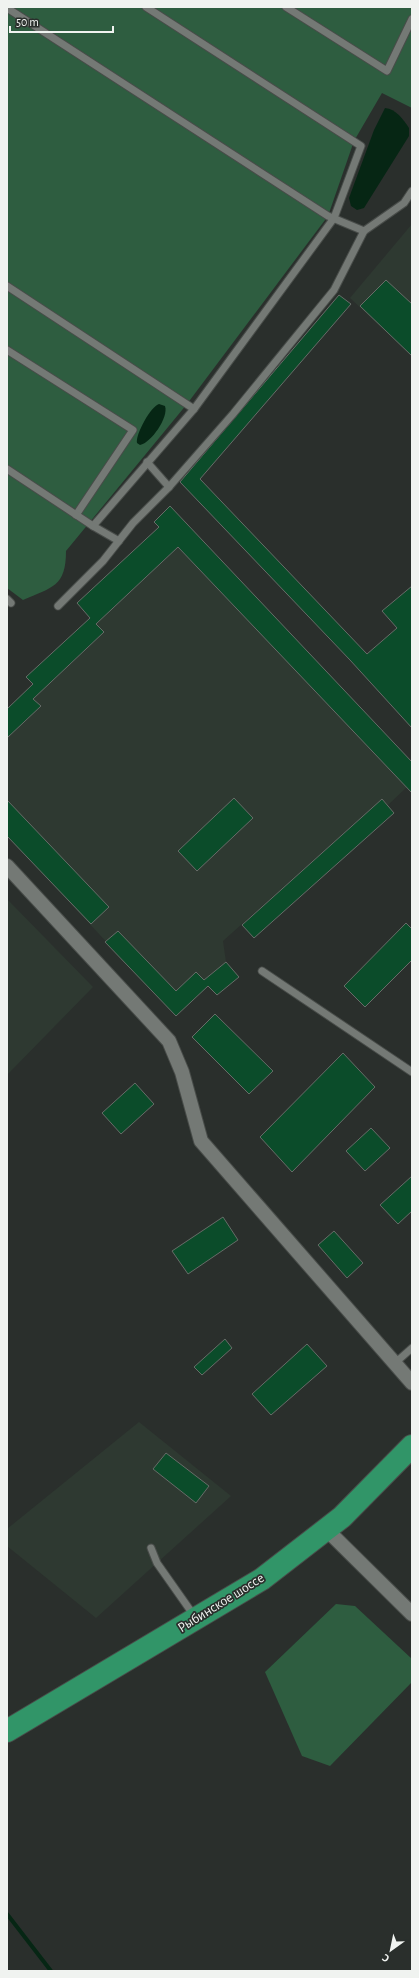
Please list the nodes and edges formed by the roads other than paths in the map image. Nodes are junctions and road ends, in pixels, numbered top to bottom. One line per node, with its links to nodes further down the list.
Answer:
1 (146, 7): 6 (lane)
2 (286, 7): 4 (lane)
3 (7, 8): 6 (lane)
4 (412, 19)
5 (412, 191): 7 (lane)
6 (334, 218): 7 (lane); 10 (lane)
7 (364, 231): 13 (lane)
8 (7, 286): 10 (lane)
9 (7, 350): 14 (lane)
10 (194, 409): 11 (lane)
11 (147, 462): 13 (lane); 15 (lane)
12 (7, 469): 14 (lane)
13 (170, 487): 16 (lane)
14 (76, 515): 15 (lane)
15 (94, 526): 16 (lane)
16 (119, 541): 17 (lane)
17 (58, 606)
18 (7, 866): 22 (street)
19 (262, 972): 20 (lane)
20 (412, 1072)
21 (412, 1348): 22 (lane)
22 (395, 1363): 23 (street)
23 (412, 1383)
24 (412, 1446): 25 (main road, Рыбинское шоссе)
25 (326, 1530): 27 (street); 28 (main road, Рыбинское шоссе)
26 (151, 1548): 28 (lane)
27 (412, 1614)
28 (197, 1619): 29 (main road, Рыбинское шоссе)
29 (7, 1731)

